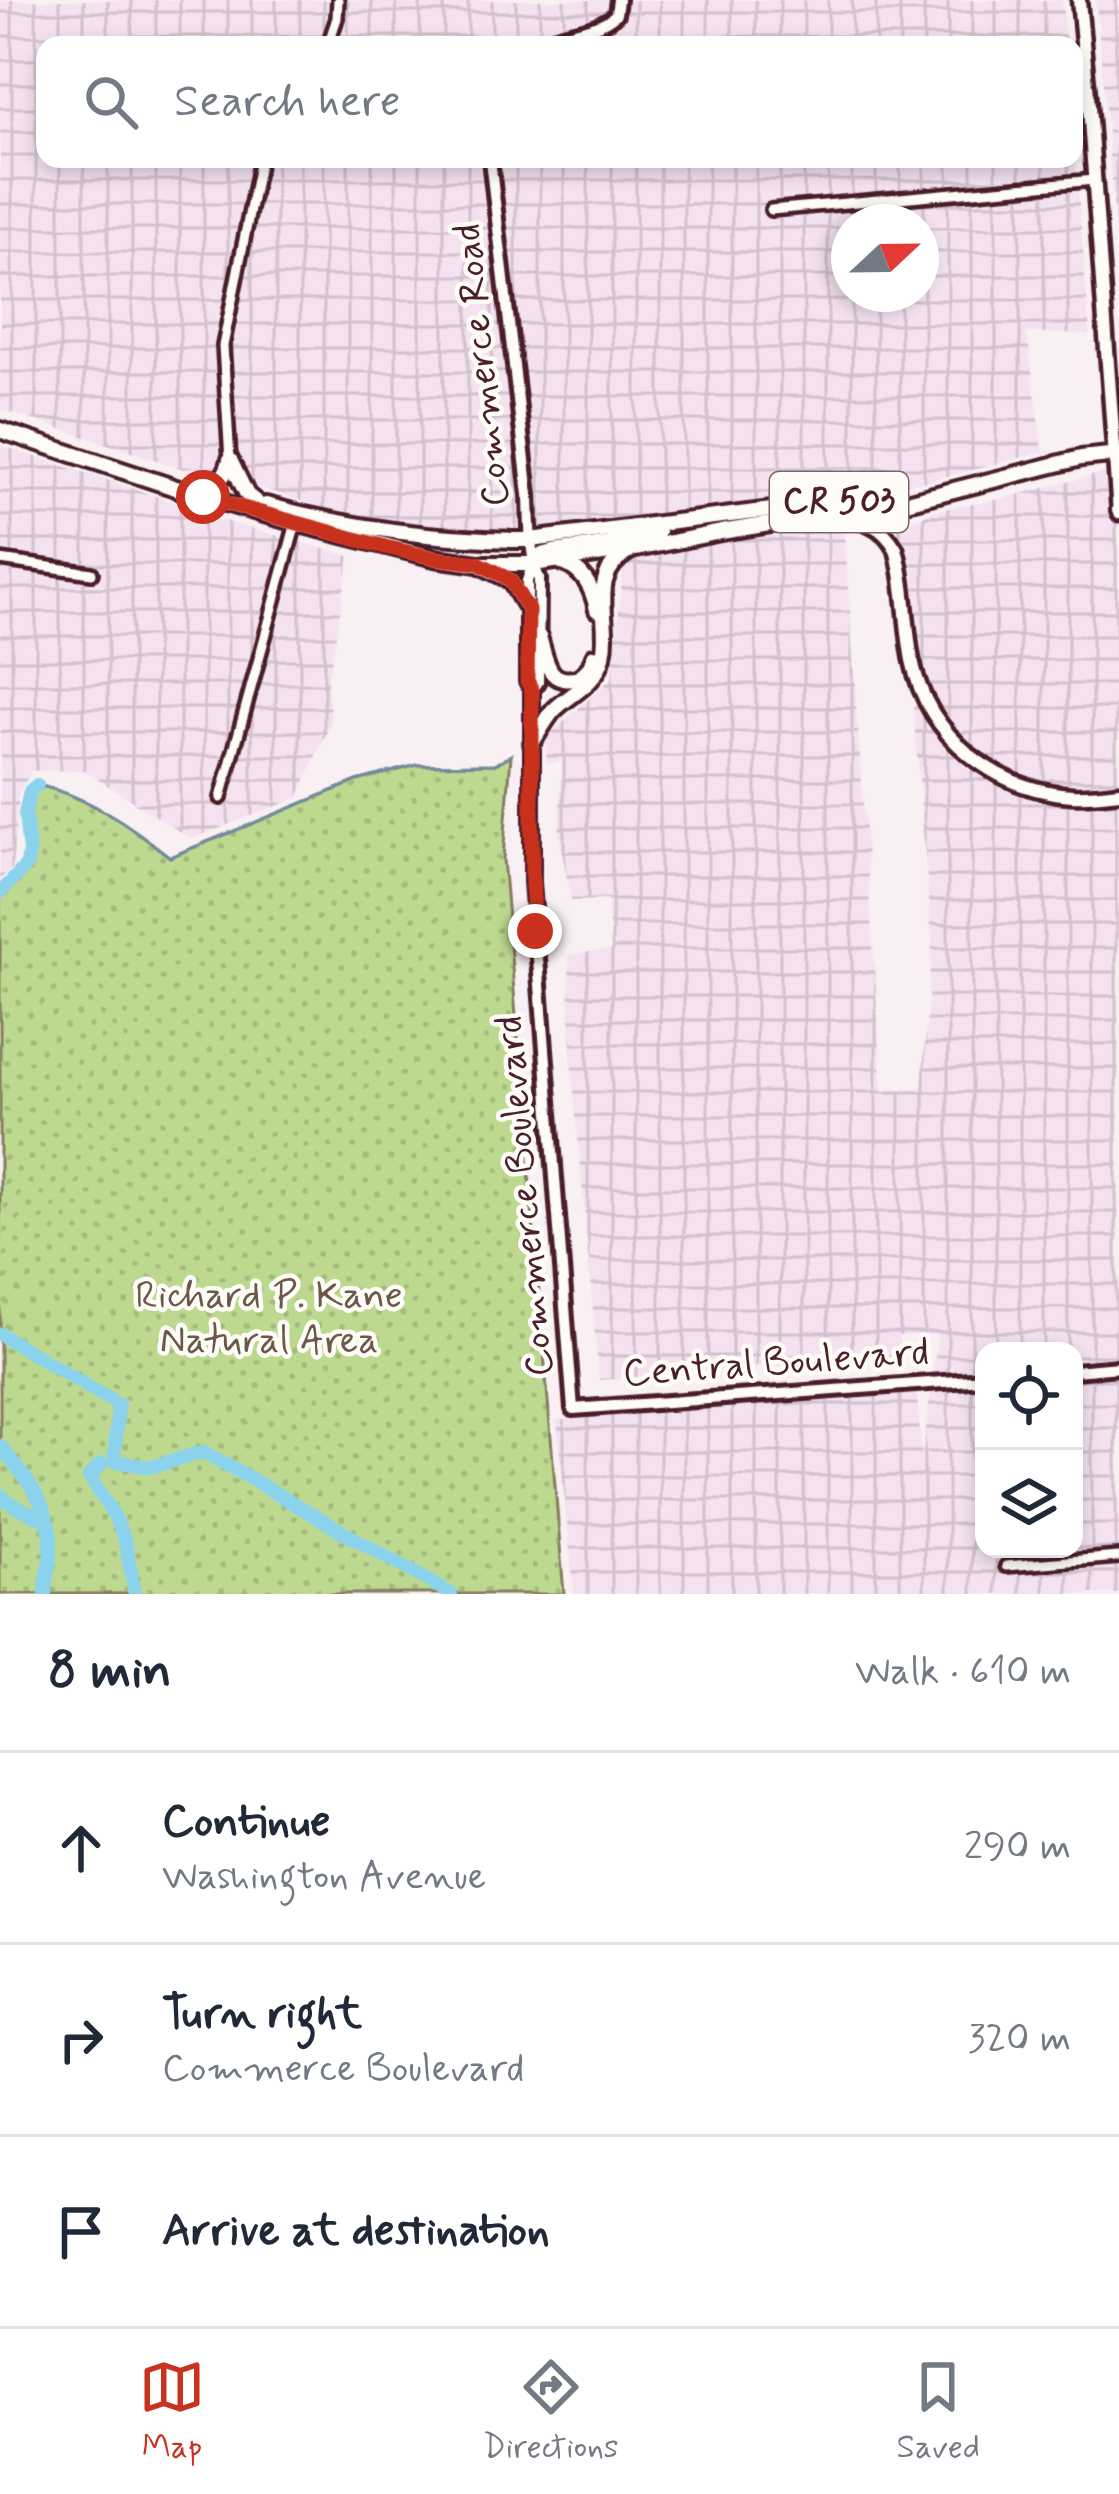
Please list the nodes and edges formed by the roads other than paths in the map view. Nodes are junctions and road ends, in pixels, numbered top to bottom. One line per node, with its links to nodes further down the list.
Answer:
1 (338, 0): 4 (street)
2 (618, 0): 5 (street)
3 (1079, 0): 6 (main road)
4 (331, 36)
5 (557, 36)
6 (1082, 36)
7 (1083, 48): 10 (main road)
8 (258, 168): 14 (street)
9 (491, 168): 22 (street, Commerce Road)
10 (1094, 180): 11 (street); 13 (main road)
11 (771, 210)
12 (0, 426): 16 (main road, CR 503); 21 (main road, CR 503)
13 (1117, 454): 15 (main road, CR 503); 18 (main road)
14 (230, 460): 16 (main road); 17 (main road)
15 (980, 484): 19 (main road, CR 503); 20 (main road, CR 503)
16 (198, 487): 17 (main road, CR 503)
17 (257, 503): 22 (main road, CR 503)
18 (1119, 511)
19 (823, 516): 23 (main road, CR 503); 33 (main road)
20 (697, 521): 22 (main road, CR 503); 27 (main road)
21 (296, 523): 26 (main road, CR 503); 34 (street)
22 (530, 540): 27 (street, Commerce Road)
23 (631, 550): 25 (main road, CR 503); 32 (main road)
24 (0, 560): 28 (street)
25 (558, 562): 27 (main road, CR 503); 30 (main road)
26 (478, 563): 27 (main road, CR 503); 29 (main road)
27 (533, 564): 29 (street, Commerce Boulevard); 30 (street, Commerce Boulevard)
28 (92, 573)
29 (528, 610): 31 (street, Commerce Boulevard)
30 (539, 637): 31 (street, Commerce Boulevard)
31 (532, 690): 32 (street, Commerce Boulevard)
32 (532, 743): 38 (street, Commerce Boulevard)
33 (1119, 793)
34 (221, 798)
35 (1119, 1367): 36 (street)
36 (1083, 1370)
37 (975, 1379): 38 (street, Central Boulevard)
38 (573, 1409)
39 (1119, 1557): 40 (street)
40 (1006, 1566)

